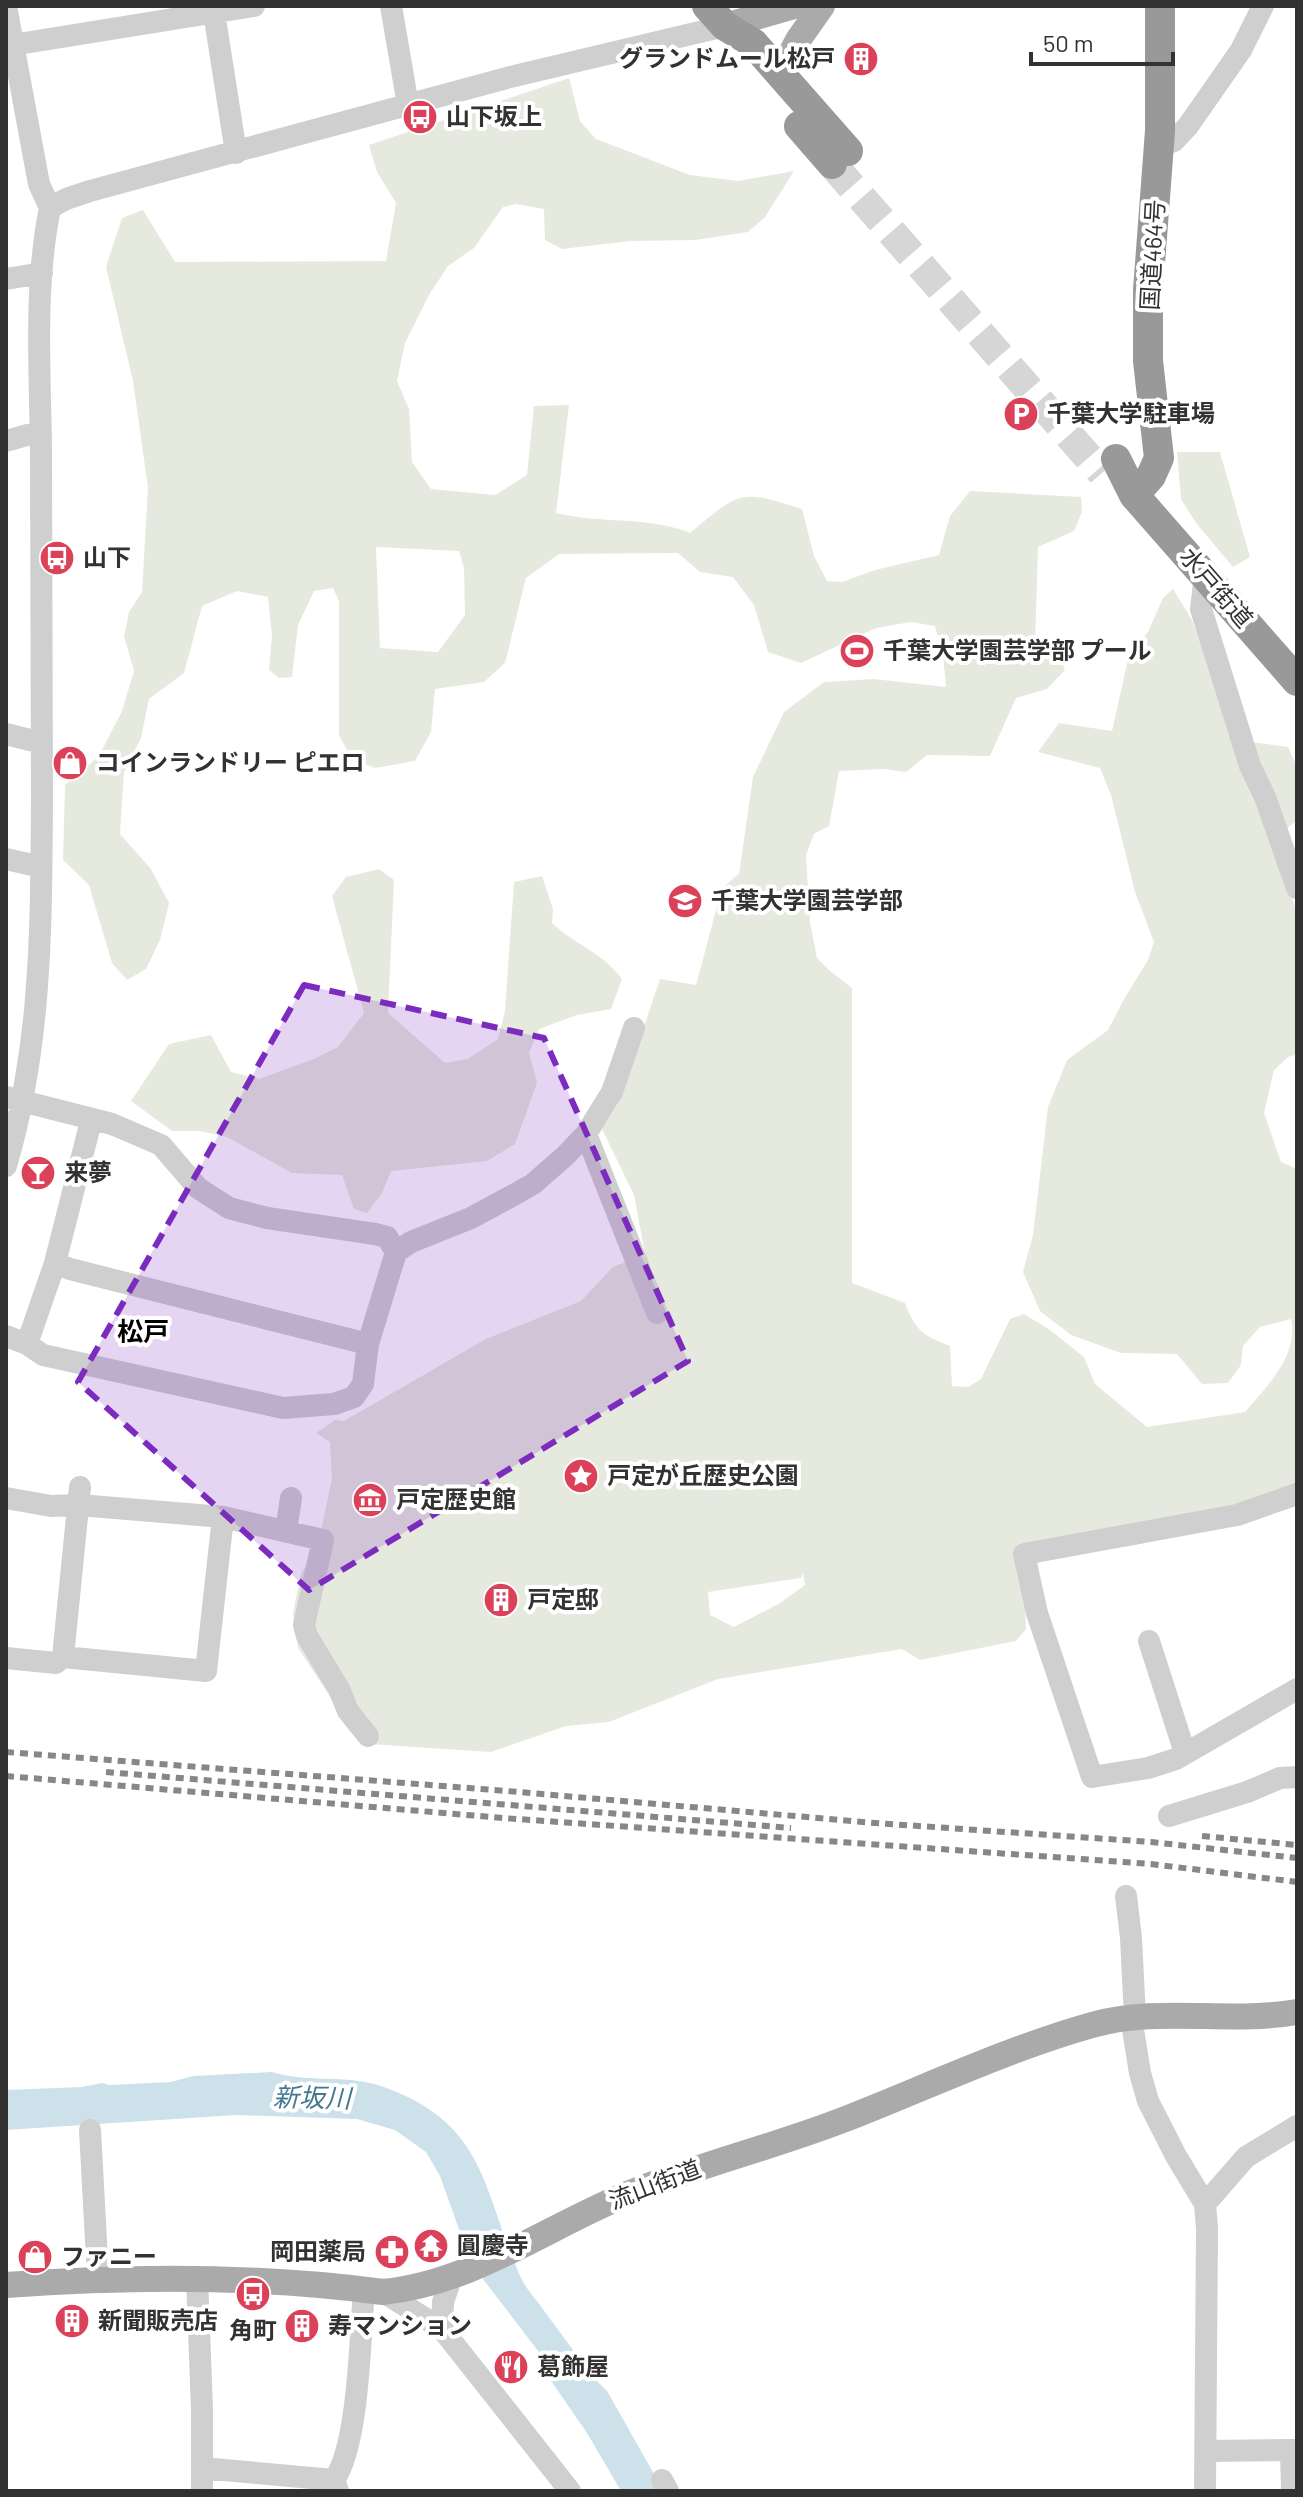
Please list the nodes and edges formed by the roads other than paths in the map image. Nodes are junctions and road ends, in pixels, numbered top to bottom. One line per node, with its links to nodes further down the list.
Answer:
1 (6, 6): 10 (street)
2 (254, 6): 8 (street)
3 (391, 6): 12 (street)
4 (794, 6): 9 (main road)
5 (822, 6): 11 (main road)
6 (1160, 6): 13 (highway, 国道464号)
7 (1263, 6): 13 (street)
8 (212, 9): 10 (street); 14 (street)
9 (716, 16): 11 (highway); 11 (highway); 12 (street)
10 (10, 45): 15 (street)
11 (780, 74)
12 (408, 105): 14 (street)
13 (1159, 146): 21 (highway, 国道464号)
14 (236, 153): 15 (street)
15 (50, 208): 16 (street)
16 (42, 273): 17 (street); 18 (street)
17 (6, 279)
18 (41, 435): 19 (street); 25 (street)
19 (6, 441)
20 (1109, 466): 21 (highway, 水戸街道)
21 (1134, 495): 22 (highway, 水戸街道)
22 (1205, 575): 23 (highway, 水戸街道); 28 (street)
23 (1297, 681)
24 (6, 734): 25 (street)
25 (42, 743): 27 (street)
26 (6, 859): 27 (street)
27 (41, 867): 30 (street)
28 (1297, 888)
29 (634, 1028): 32 (street)
30 (15, 1099): 31 (street); 33 (street)
31 (91, 1121): 34 (street); 35 (street)
32 (586, 1134): 34 (street); 36 (street)
33 (6, 1166)
34 (396, 1252): 39 (street)
35 (55, 1263): 38 (street); 39 (street)
36 (657, 1313)
37 (6, 1336): 38 (street)
38 (27, 1344): 39 (street)
39 (368, 1344)
40 (1297, 1494): 51 (street)
41 (80, 1496): 42 (street); 44 (street); 47 (street)
42 (6, 1498)
43 (291, 1498): 45 (street)
44 (223, 1517): 45 (street); 47 (street)
45 (286, 1531): 50 (street)
46 (1149, 1641): 51 (street)
47 (63, 1657): 48 (street)
48 (6, 1658)
49 (1297, 1689): 51 (street)
50 (368, 1736)
51 (1185, 1753)
52 (1297, 1777): 53 (street)
53 (1169, 1816)
54 (1126, 1896): 56 (street)
55 (1297, 2012): 56 (main road, 流山街道)
56 (1133, 2017): 59 (street); 60 (main road, 流山街道)
57 (1297, 2126): 59 (street)
58 (90, 2130): 61 (street)
59 (1205, 2204): 67 (street)
60 (464, 2272): 64 (main road, 流山街道); 65 (street)
61 (98, 2278): 62 (main road, 流山街道); 63 (main road, 流山街道)
62 (197, 2278): 64 (main road, 流山街道); 68 (street)
63 (6, 2285)
64 (374, 2291): 65 (street); 69 (street)
65 (442, 2329): 71 (street)
66 (1294, 2450): 67 (street); 73 (street)
67 (1206, 2451): 72 (street)
68 (202, 2468): 69 (street); 70 (street)
69 (336, 2486)
70 (202, 2491)
71 (570, 2491)
72 (1205, 2491)
73 (1292, 2491)

